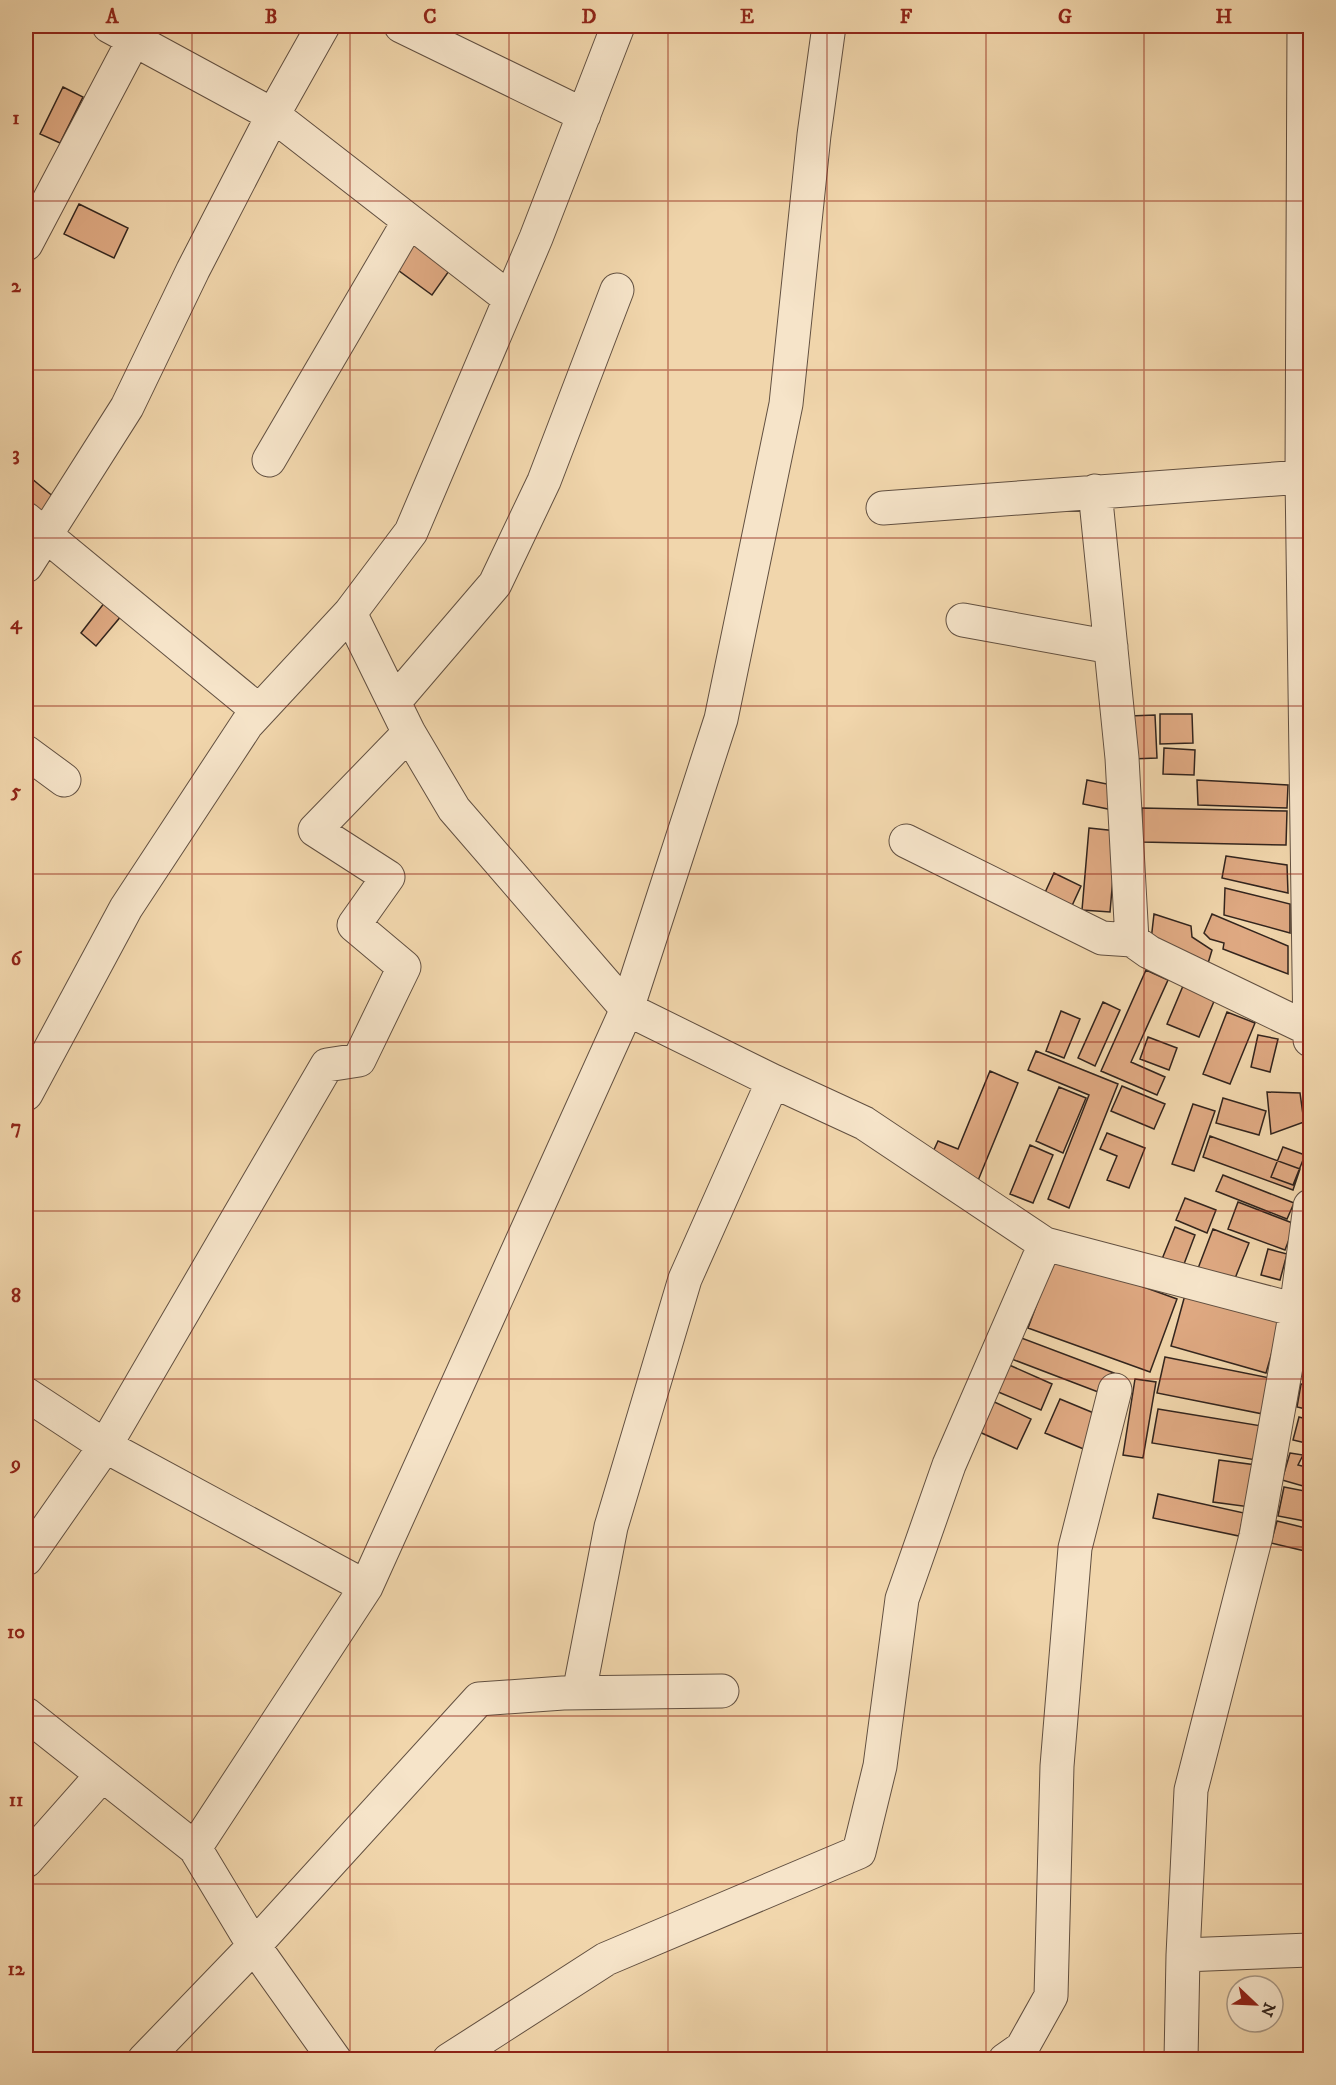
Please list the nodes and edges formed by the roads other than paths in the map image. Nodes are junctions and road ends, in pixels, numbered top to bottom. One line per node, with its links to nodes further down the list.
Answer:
1 (323, 26): 7 (street)
2 (401, 26): 8 (street)
3 (618, 26): 8 (street)
4 (829, 26): 31 (street)
5 (1304, 26): 13 (street)
6 (128, 30): 7 (street); 10 (street)
7 (273, 115): 9 (street); 18 (street)
8 (584, 115): 12 (street)
9 (410, 221): 12 (street); 14 (street)
10 (26, 244)
11 (617, 290): 24 (street)
12 (510, 299): 20 (street)
13 (1307, 312): 15 (street)
14 (269, 460)
15 (1302, 477): 16 (street); 23 (street)
16 (1095, 491): 17 (street); 22 (street)
17 (883, 508)
18 (36, 528): 19 (street); 25 (street)
19 (26, 566)
20 (350, 613): 24 (street); 25 (street)
21 (963, 621): 22 (street)
22 (1111, 647): 30 (street)
23 (1308, 698): 32 (street)
24 (394, 702): 26 (street)
25 (259, 711): 34 (street)
26 (409, 734): 31 (street); 40 (street)
27 (26, 752): 28 (street)
28 (64, 780)
29 (906, 841): 30 (street)
30 (1132, 940): 32 (street)
31 (627, 1009): 33 (street); 42 (street)
32 (1310, 1035)
33 (773, 1081): 36 (street); 44 (street)
34 (26, 1094)
35 (1311, 1206): 37 (street)
36 (1045, 1244): 37 (street); 54 (street)
37 (1303, 1311): 51 (street)
38 (1115, 1390): 55 (street)
39 (26, 1394): 40 (street)
40 (105, 1446): 41 (street); 42 (street)
41 (26, 1559)
42 (366, 1587): 47 (street)
43 (722, 1691): 44 (street)
44 (579, 1693): 49 (street)
45 (26, 1714): 46 (street)
46 (102, 1775): 47 (street); 48 (street)
47 (195, 1848): 49 (street)
48 (26, 1861)
49 (254, 1946): 52 (street); 53 (street)
50 (1311, 1950): 51 (street)
51 (1183, 1955): 56 (street)
52 (144, 2060)
53 (335, 2060)
54 (449, 2060)
55 (1005, 2060)
56 (1181, 2060)

